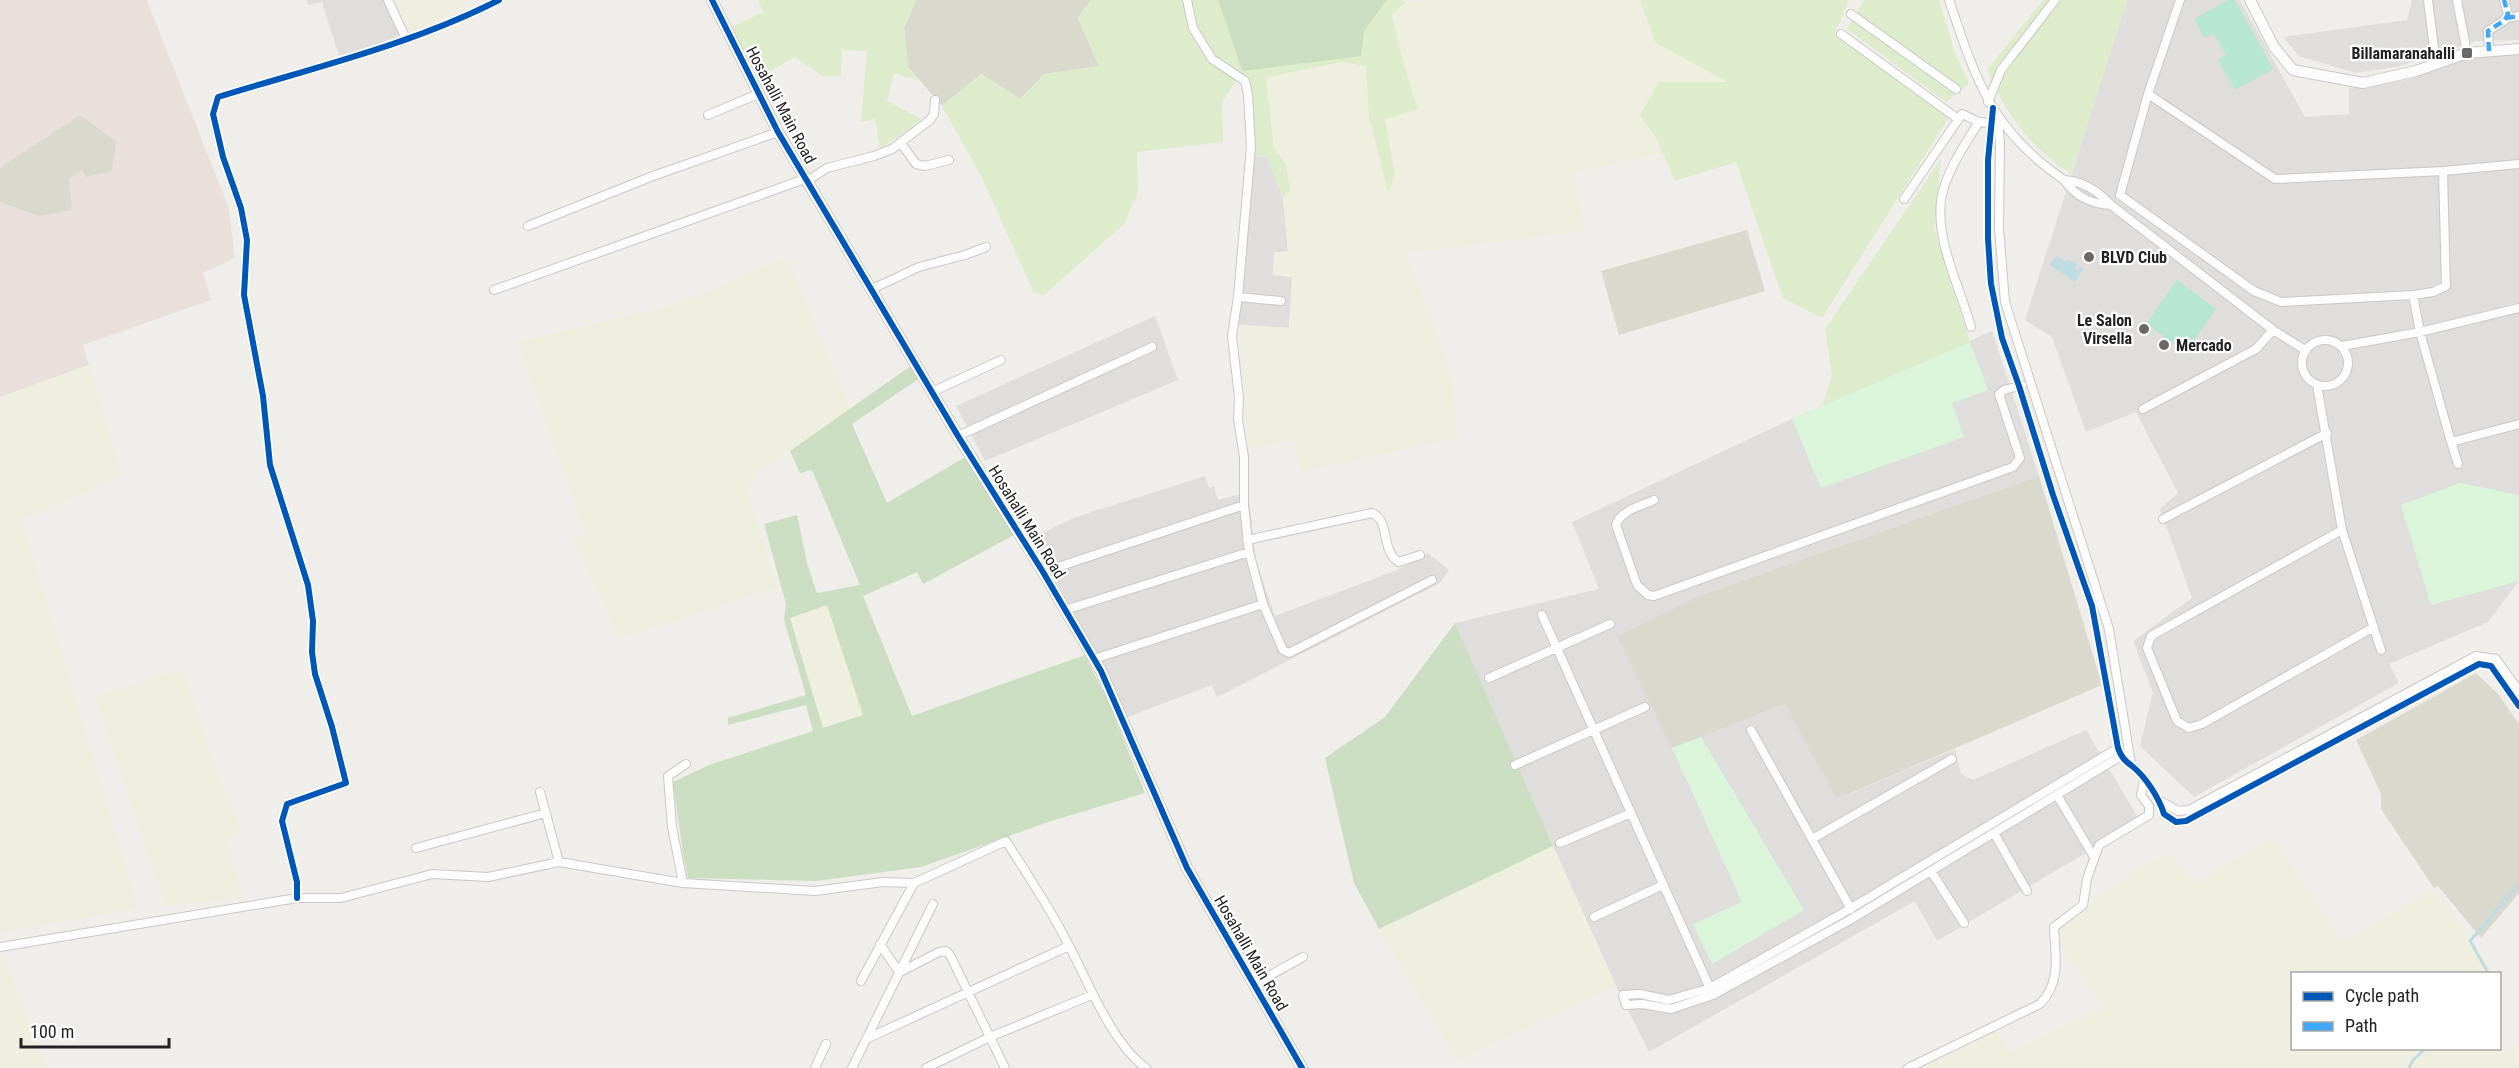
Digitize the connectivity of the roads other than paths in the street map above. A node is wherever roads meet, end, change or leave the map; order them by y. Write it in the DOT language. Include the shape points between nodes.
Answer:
graph roads {
  1 [pos="388,0"];
  2 [pos="499,0"];
  3 [pos="712,0"];
  4 [pos="1186,0"];
  5 [pos="1949,0"];
  6 [pos="2055,0"];
  7 [pos="2180,0"];
  8 [pos="2250,0"];
  9 [pos="2428,0"];
  10 [pos="2457,0"];
  11 [pos="2504,0"];
  12 [pos="1851,14"];
  13 [pos="2519,16"];
  14 [pos="2506,18"];
  15 [pos="1841,33"];
  16 [pos="406,39"];
  17 [pos="2519,49"];
  18 [pos="2489,51"];
  19 [pos="2467,53"];
  20 [pos="2436,64"];
  21 [pos="1956,89"];
  22 [pos="758,94"];
  23 [pos="2148,94"];
  24 [pos="935,100"];
  25 [pos="1993,108"];
  26 [pos="708,115"];
  27 [pos="1959,119"];
  28 [pos="1979,122"];
  29 [pos="1991,123"];
  30 [pos="778,132"];
  31 [pos="901,143"];
  32 [pos="949,160"];
  33 [pos="2519,164"];
  34 [pos="2443,171"];
  35 [pos="806,180"];
  36 [pos="1904,199"];
  37 [pos="528,226"];
  38 [pos="986,247"];
  39 [pos="872,289"];
  40 [pos="494,290"];
  41 [pos="2413,295"];
  42 [pos="1238,297"];
  43 [pos="1281,301"];
  44 [pos="2519,308"];
  45 [pos="1971,327"];
  46 [pos="2273,330"];
  47 [pos="2421,332"];
  48 [pos="2342,346"];
  49 [pos="1152,347"];
  50 [pos="2305,350"];
  51 [pos="1001,360"];
  52 [pos="2029,384"];
  53 [pos="2317,385"];
  54 [pos="2019,386"];
  55 [pos="932,392"];
  56 [pos="2143,409"];
  57 [pos="2519,424"];
  58 [pos="2327,433"];
  59 [pos="958,436"];
  60 [pos="2451,442"];
  61 [pos="2458,464"];
  62 [pos="1654,500"];
  63 [pos="1244,505"];
  64 [pos="2163,519"];
  65 [pos="2342,530"];
  66 [pos="1247,540"];
  67 [pos="1249,552"];
  68 [pos="1420,555"];
  69 [pos="1043,572"];
  70 [pos="1432,580"];
  71 [pos="1263,604"];
  72 [pos="1065,610"];
  73 [pos="1542,615"];
  74 [pos="1610,624"];
  75 [pos="2374,627"];
  76 [pos="1557,648"];
  77 [pos="2381,650"];
  78 [pos="1094,659"];
  79 [pos="1489,678"];
  80 [pos="2519,691"];
  81 [pos="2519,706"];
  82 [pos="1645,707"];
  83 [pos="1593,730"];
  84 [pos="1751,730"];
  85 [pos="2120,752"];
  86 [pos="1952,759"];
  87 [pos="686,764"];
  88 [pos="2131,764"];
  89 [pos="1515,765"];
  90 [pos="2144,780"];
  91 [pos="540,792"];
  92 [pos="2057,795"];
  93 [pos="2159,800"];
  94 [pos="546,813"];
  95 [pos="1631,813"];
  96 [pos="1994,833"];
  97 [pos="1812,839"];
  98 [pos="1560,843"];
  99 [pos="416,848"];
  100 [pos="2094,856"];
  101 [pos="559,862"];
  102 [pos="1931,871"];
  103 [pos="683,883"];
  104 [pos="914,883"];
  105 [pos="1664,885"];
  106 [pos="2027,891"];
  107 [pos="297,898"];
  108 [pos="933,904"];
  109 [pos="1851,909"];
  110 [pos="1594,916"];
  111 [pos="1964,922"];
  112 [pos="880,944"];
  113 [pos="1069,946"];
  114 [pos="0,947"];
  115 [pos="1303,957"];
  116 [pos="899,972"];
  117 [pos="861,981"];
  118 [pos="1254,984"];
  119 [pos="1711,991"];
  120 [pos="969,993"];
  121 [pos="1092,995"];
  122 [pos="990,1037"];
  123 [pos="866,1039"];
  124 [pos="826,1044"];
  125 [pos="815,1068"];
  126 [pos="852,1068"];
  127 [pos="926,1068"];
  128 [pos="1005,1068"];
  129 [pos="1146,1068"];
  130 [pos="1302,1068"];
  131 [pos="1908,1068"];
  1 -- 16 [label="street"];
  2 -- 16 [label="street"];
  3 -- 22 [label="street, Hosahalli Main Road"];
  4 -- 42 [label="street" via="1193,28 1212,59 1245,81 1248,95 1251,146"];
  5 -- 25 [label="street"];
  6 -- 25 [label="street" via="2001,70"];
  7 -- 23 [label="street"];
  8 -- 20 [label="street" via="2274,47 2294,70 2363,83"];
  9 -- 20 [label="street"];
  10 -- 19 [label="street"];
  11 -- 14 [label="street"];
  12 -- 21 [label="street"];
  13 -- 14 [label="street"];
  14 -- 18 [label="street" via="2488,32"];
  15 -- 27 [label="street"];
  16 -- 107 [label="street" via="218,97 213,114 247,240 244,295 263,396 270,465 308,585 314,621 315,674 346,783 287,804 282,821 297,882"];
  17 -- 18 [label="street"];
  18 -- 19 [label="street"];
  19 -- 20 [label="street"];
  22 -- 26 [label="street"];
  22 -- 30 [label="street, Hosahalli Main Road"];
  23 -- 34 [label="street" via="2275,179"];
  23 -- 41 [label="street" via="2120,195 2254,291 2281,302"];
  24 -- 31 [label="street" via="930,120"];
  25 -- 29 [label="street"];
  25 -- 46 [label="street" via="2022,147 2071,189 2094,204 2111,205"];
  25 -- 52 [label="street" via="2000,142 1999,229 2005,302"];
  27 -- 28 [label="street" via="1962,114"];
  27 -- 36 [label="street"];
  28 -- 29 [label="street"];
  28 -- 45 [label="street" via="1957,157 1941,199 1940,225"];
  29 -- 54 [label="street" via="1991,284 2002,338"];
  30 -- 35 [label="street, Hosahalli Main Road"];
  30 -- 37 [label="street"];
  31 -- 32 [label="street" via="916,164 925,166"];
  31 -- 35 [label="street" via="874,156 827,168"];
  33 -- 34 [label="street"];
  34 -- 41 [label="street" via="2445,286"];
  35 -- 39 [label="street, Hosahalli Main Road"];
  35 -- 40 [label="street"];
  38 -- 39 [label="street" via="919,267"];
  39 -- 55 [label="street, Hosahalli Main Road"];
  41 -- 47 [label="street"];
  42 -- 43 [label="street"];
  42 -- 63 [label="street" via="1232,336 1244,457"];
  44 -- 47 [label="street"];
  46 -- 50 [label="street"];
  46 -- 56 [label="street" via="2256,349"];
  47 -- 48 [label="street"];
  47 -- 60 [label="street"];
  48 -- 50 [label="street" via="2322,339"];
  48 -- 53 [label="street" via="2348,355 2345,376 2328,387"];
  49 -- 59 [label="street"];
  50 -- 53 [label="street" via="2301,360 2303,371"];
  51 -- 55 [label="street"];
  52 -- 54 [label="street"];
  52 -- 88 [label="street" via="2109,628"];
  53 -- 58 [label="street"];
  54 -- 62 [label="street" via="1999,394 2020,458 2013,467 1648,596 1637,585 1616,525 1623,514"];
  54 -- 85 [label="street" via="2092,606"];
  55 -- 59 [label="street, Hosahalli Main Road"];
  57 -- 60 [label="street"];
  58 -- 64 [label="street"];
  58 -- 65 [label="street"];
  59 -- 69 [label="street, Hosahalli Main Road"];
  60 -- 61 [label="street"];
  63 -- 66 [label="street"];
  63 -- 69 [label="street"];
  65 -- 75 [label="street"];
  65 -- 75 [label="street" via="2151,636 2147,648 2177,721 2189,728"];
  66 -- 67 [label="street"];
  66 -- 68 [label="street" via="1372,513 1380,520 1393,558 1399,562"];
  67 -- 71 [label="street"];
  67 -- 72 [label="street"];
  69 -- 72 [label="street, Hosahalli Main Road"];
  70 -- 71 [label="street" via="1289,653 1283,650"];
  71 -- 78 [label="street"];
  72 -- 78 [label="street, Hosahalli Main Road"];
  73 -- 76 [label="street"];
  74 -- 76 [label="street"];
  75 -- 77 [label="street"];
  76 -- 79 [label="street"];
  76 -- 83 [label="street"];
  78 -- 118 [label="street, Hosahalli Main Road" via="1187,868"];
  80 -- 93 [label="street" via="2496,659 2475,656 2189,810 2178,811"];
  81 -- 93 [label="street" via="2491,666 2479,664 2186,821 2176,822 2164,814"];
  82 -- 83 [label="street"];
  83 -- 89 [label="street"];
  83 -- 95 [label="street"];
  84 -- 97 [label="street"];
  85 -- 88 [label="street"];
  85 -- 92 [label="street"];
  85 -- 109 [label="street"];
  86 -- 97 [label="street"];
  87 -- 103 [label="street" via="668,776 672,827"];
  88 -- 90 [label="street"];
  90 -- 93 [label="street"];
  90 -- 100 [label="street" via="2141,795 2149,806 2149,815 2099,845"];
  91 -- 94 [label="street"];
  92 -- 96 [label="street"];
  92 -- 100 [label="street"];
  94 -- 99 [label="street"];
  94 -- 101 [label="street"];
  95 -- 98 [label="street"];
  95 -- 105 [label="street"];
  96 -- 102 [label="street"];
  96 -- 106 [label="street"];
  97 -- 109 [label="street"];
  100 -- 131 [label="street" via="2083,905 2054,927 2055,981 2051,993 2040,1004"];
  101 -- 103 [label="street"];
  101 -- 107 [label="street" via="488,877 432,874 341,898"];
  102 -- 111 [label="street"];
  102 -- 119 [label="street" via="1848,921"];
  103 -- 104 [label="street" via="815,891 883,882"];
  104 -- 112 [label="street"];
  104 -- 113 [label="street" via="1006,841"];
  105 -- 110 [label="street"];
  105 -- 119 [label="street"];
  107 -- 114 [label="street"];
  108 -- 116 [label="street"];
  109 -- 119 [label="street"];
  112 -- 116 [label="street"];
  112 -- 117 [label="street"];
  113 -- 120 [label="street"];
  113 -- 121 [label="street"];
  115 -- 118 [label="street"];
  116 -- 120 [label="street" via="946,951"];
  116 -- 123 [label="street"];
  118 -- 130 [label="street, Hosahalli Main Road"];
  119 -- 119 [label="street" via="1671,1009 1626,1005 1623,995 1640,993 1669,1000"];
  120 -- 122 [label="street"];
  120 -- 123 [label="street"];
  121 -- 122 [label="street"];
  121 -- 129 [label="street" via="1133,1059"];
  122 -- 127 [label="street"];
  122 -- 128 [label="street"];
  123 -- 126 [label="street"];
  124 -- 125 [label="street"];
}
